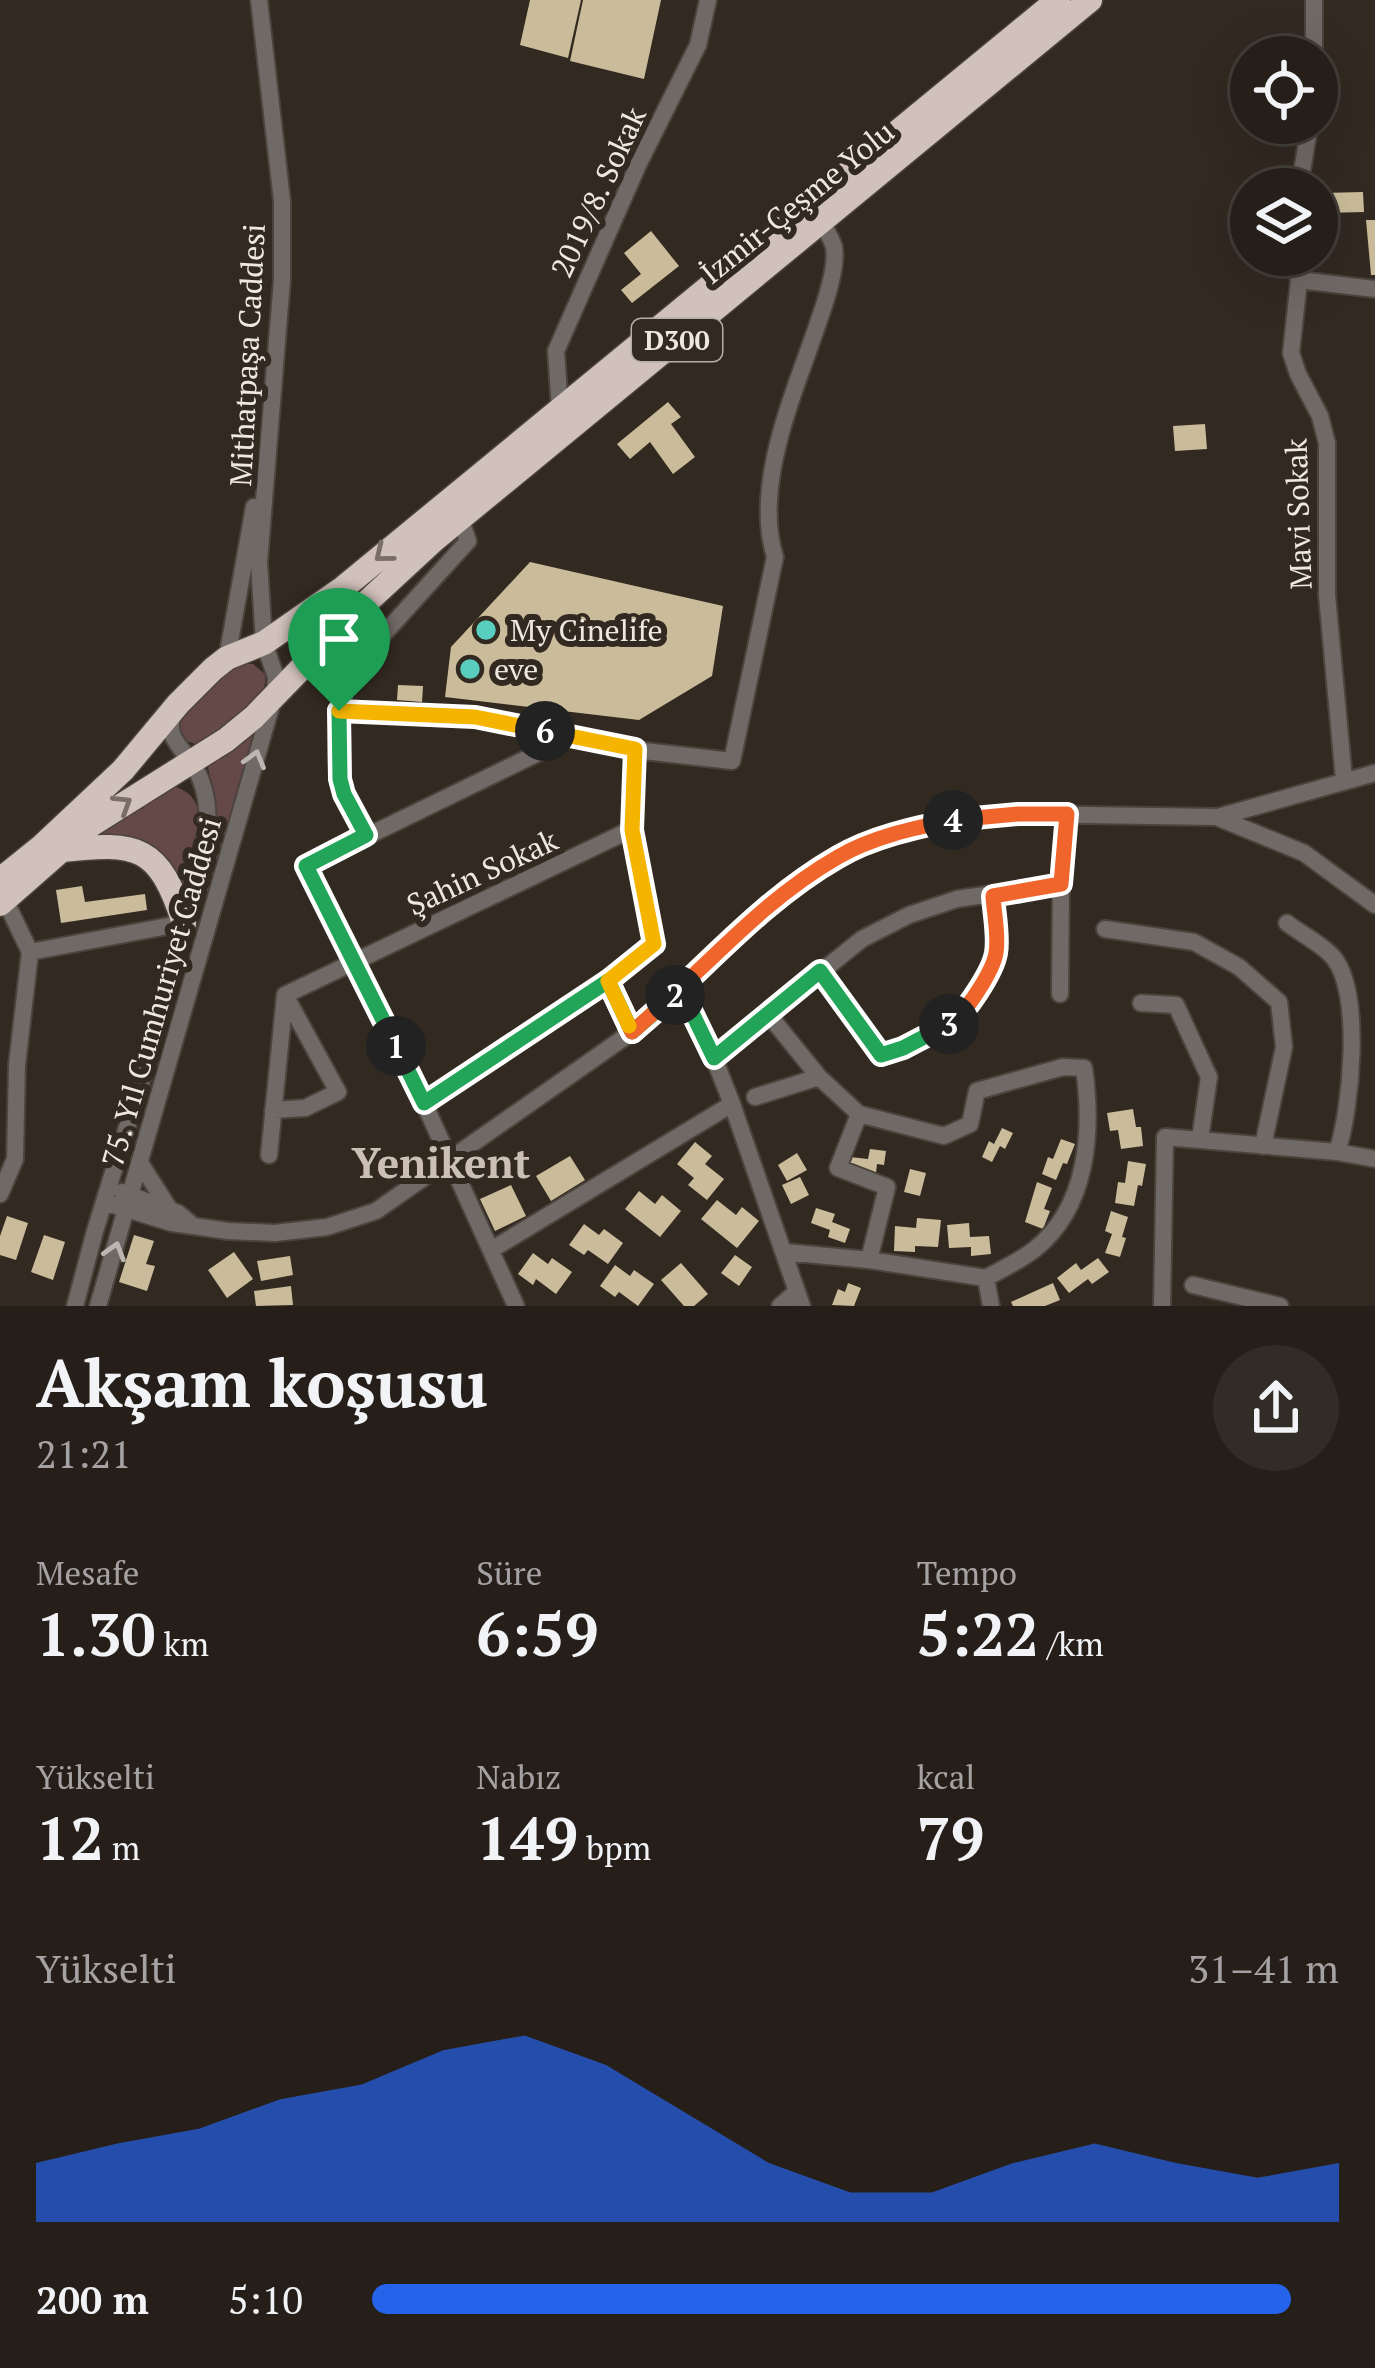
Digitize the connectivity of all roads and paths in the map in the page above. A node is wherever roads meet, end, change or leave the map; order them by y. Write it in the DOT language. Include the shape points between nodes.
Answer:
graph roads {
  1 [pos="259,0"];
  2 [pos="708,0"];
  3 [pos="1058,0"];
  4 [pos="1090,0"];
  5 [pos="1314,0"];
  6 [pos="1315,36"];
  7 [pos="821,221"];
  8 [pos="1298,276"];
  9 [pos="1299,280"];
  10 [pos="1375,289"];
  11 [pos="560,410"];
  12 [pos="266,442"];
  13 [pos="460,518"];
  14 [pos="262,609"];
  15 [pos="298,620"];
  16 [pos="264,643"];
  17 [pos="227,658"];
  18 [pos="275,693"];
  19 [pos="178,704"];
  20 [pos="339,711"];
  21 [pos="573,736"];
  22 [pos="635,749"];
  23 [pos="191,762"];
  24 [pos="1375,773"];
  25 [pos="1345,780"];
  26 [pos="1067,814"];
  27 [pos="1218,818"];
  28 [pos="632,830"];
  29 [pos="366,835"];
  30 [pos="62,850"];
  31 [pos="1061,884"];
  32 [pos="2,894"];
  33 [pos="993,896"];
  34 [pos="1375,905"];
  35 [pos="184,923"];
  36 [pos="1287,923"];
  37 [pos="1105,929"];
  38 [pos="30,952"];
  39 [pos="355,962"];
  40 [pos="820,971"];
  41 [pos="608,981"];
  42 [pos="681,990"];
  43 [pos="1060,994"];
  44 [pos="285,995"];
  45 [pos="1141,1003"];
  46 [pos="768,1013"];
  47 [pos="632,1032"];
  48 [pos="714,1058"];
  49 [pos="819,1077"];
  50 [pos="755,1097"];
  51 [pos="424,1103"];
  52 [pos="732,1104"];
  53 [pos="273,1110"];
  54 [pos="859,1114"];
  55 [pos="1200,1139"];
  56 [pos="1263,1146"];
  57 [pos="1336,1152"];
  58 [pos="269,1155"];
  59 [pos="1375,1159"];
  60 [pos="448,1160"];
  61 [pos="140,1162"];
  62 [pos="106,1194"];
  63 [pos="0,1195"];
  64 [pos="129,1202"];
  65 [pos="171,1210"];
  66 [pos="192,1224"];
  67 [pos="490,1250"];
  68 [pos="785,1252"];
  69 [pos="869,1260"];
  70 [pos="986,1278"];
  71 [pos="1193,1285"];
  72 [pos="798,1300"];
  73 [pos="75,1306"];
  74 [pos="98,1306"];
  75 [pos="516,1306"];
  76 [pos="780,1306"];
  77 [pos="991,1306"];
  78 [pos="1162,1306"];
  79 [pos="1280,1306"];
  1 -- 12 [label="street, Mithatpaşa Caddesi" via="282,201"];
  2 -- 11 [label="street, 2019/8. Sokak" via="698,45 556,351"];
  3 -- 11 [label="highway, İzmir-Çeşme Yolu / D300"];
  4 -- 7 [label="highway, İzmir-Çeşme Yolu / D300"];
  5 -- 6 [label="street"];
  7 -- 13 [label="highway, İzmir-Çeşme Yolu / D300"];
  7 -- 22 [label="street" via="834,248 828,295 774,458 768,535 775,557 732,761"];
  8 -- 9 [label="street, Mavi Sokak"];
  9 -- 10 [label="street"];
  9 -- 25 [label="street, Mavi Sokak" via="1291,346 1327,443 1327,595"];
  11 -- 15 [label="highway, İzmir-Çeşme Yolu / D300, one-way"];
  12 -- 14 [label="street, Mithatpaşa Caddesi"];
  12 -- 17 [label="street"];
  13 -- 18 [label="highway, İzmir-Çeşme Yolu / D300"];
  13 -- 20 [label="street" via="468,541 353,668"];
  14 -- 15 [label="street" via="277,620"];
  14 -- 16 [label="street, Mithatpaşa Caddesi"];
  15 -- 16 [label="highway, İzmir-Çeşme Yolu / D300"];
  16 -- 17 [label="highway, D300"];
  16 -- 18 [label="street, Mithatpaşa Caddesi"];
  17 -- 19 [label="highway, D300"];
  18 -- 23 [label="highway, D300"];
  61 -- 18 [label="street, 75. Yıl Cumhuriyet Caddesi, one-way"];
  19 -- 23 [label="street, 75. Yıl Cumhuriyet Caddesi" via="171,732"];
  19 -- 32 [label="highway, D300"];
  20 -- 21 [label="street" via="475,717"];
  20 -- 29 [label="street" via="340,779"];
  21 -- 22 [label="street"];
  21 -- 29 [label="street"];
  22 -- 28 [label="street"];
  30 -- 23 [label="highway, D300, one-way"];
  23 -- 35 [label="street, 75. Yıl Cumhuriyet Caddesi" via="209,809"];
  24 -- 25 [label="street"];
  25 -- 27 [label="street"];
  26 -- 27 [label="street"];
  26 -- 31 [label="street"];
  26 -- 42 [label="street" via="970,817 840,855 774,900"];
  27 -- 34 [label="street" via="1304,853"];
  28 -- 39 [label="street, Şahin Sokak"];
  28 -- 41 [label="street" via="654,944"];
  29 -- 39 [label="street" via="306,866"];
  30 -- 32 [label="highway, D300"];
  30 -- 35 [label="highway" via="118,846 145,853 174,892"];
  31 -- 33 [label="street"];
  31 -- 43 [label="street"];
  32 -- 38 [label="street"];
  33 -- 40 [label="street" via="910,915"];
  33 -- 40 [label="street" via="996,954 982,982 958,1019 903,1048 881,1055"];
  35 -- 38 [label="street"];
  35 -- 62 [label="street, 75. Yıl Cumhuriyet Caddesi"];
  36 -- 57 [label="street" via="1335,958 1348,993 1353,1038"];
  37 -- 56 [label="street" via="1194,942 1279,1002 1284,1047"];
  38 -- 63 [label="street" via="15,1159"];
  39 -- 44 [label="street, Şahin Sokak"];
  39 -- 51 [label="street"];
  40 -- 46 [label="street"];
  41 -- 47 [label="street"];
  41 -- 51 [label="street"];
  42 -- 47 [label="street"];
  42 -- 48 [label="street"];
  44 -- 53 [label="street"];
  44 -- 53 [label="street" via="338,1092 305,1108"];
  45 -- 55 [label="street" via="1176,1005 1209,1077"];
  46 -- 48 [label="street"];
  46 -- 49 [label="street"];
  47 -- 60 [label="street"];
  48 -- 52 [label="street"];
  49 -- 50 [label="street"];
  49 -- 54 [label="street"];
  51 -- 60 [label="street"];
  52 -- 67 [label="street"];
  52 -- 68 [label="street"];
  53 -- 58 [label="street"];
  54 -- 69 [label="street" via="838,1168 887,1187"];
  54 -- 70 [label="street" via="944,1136 970,1124 976,1091 1084,1069 1083,1174 1062,1220 1036,1249"];
  55 -- 56 [label="street"];
  55 -- 78 [label="street" via="1165,1136"];
  56 -- 57 [label="street"];
  57 -- 59 [label="street"];
  60 -- 66 [label="street" via="376,1211 327,1227 275,1233"];
  60 -- 67 [label="street"];
  61 -- 64 [label="street, 75. Yıl Cumhuriyet Caddesi"];
  61 -- 65 [label="street"];
  62 -- 64 [label="street"];
  62 -- 73 [label="street, 75. Yıl Cumhuriyet Caddesi"];
  64 -- 65 [label="street"];
  64 -- 66 [label="street"];
  74 -- 64 [label="street, 75. Yıl Cumhuriyet Caddesi, one-way"];
  65 -- 66 [label="street"];
  67 -- 75 [label="street"];
  68 -- 69 [label="street"];
  68 -- 72 [label="street"];
  69 -- 70 [label="street"];
  70 -- 77 [label="street"];
  71 -- 79 [label="street"];
  72 -- 76 [label="street"];
}
